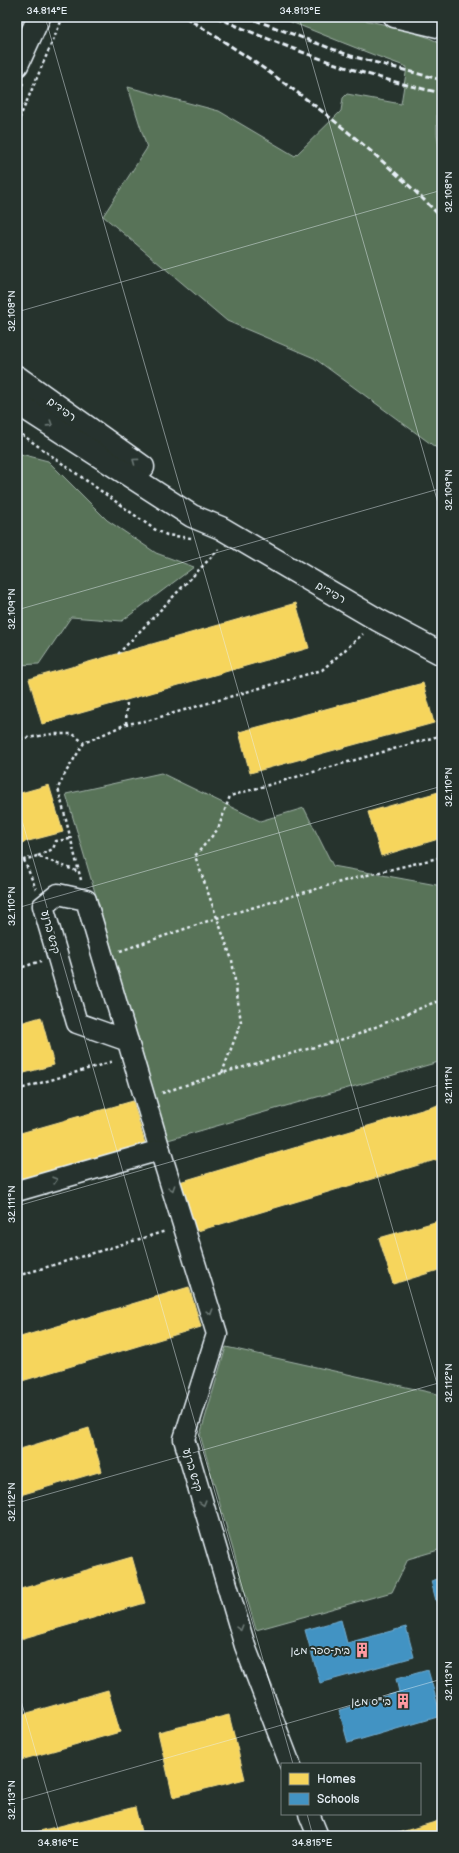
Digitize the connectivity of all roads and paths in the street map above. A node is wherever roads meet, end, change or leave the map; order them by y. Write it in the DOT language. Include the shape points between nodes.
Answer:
graph roads {
  1 [pos="39,17"];
  2 [pos="63,17"];
  3 [pos="394,17"];
  4 [pos="442,28"];
  5 [pos="17,65"];
  6 [pos="17,124"];
  7 [pos="17,377"];
  8 [pos="17,403"];
  9 [pos="226,531"];
  10 [pos="378,620"];
  11 [pos="118,654"];
  12 [pos="442,654"];
  13 [pos="127,700"];
  14 [pos="126,724"];
  15 [pos="442,735"];
  16 [pos="20,739"];
  17 [pos="84,743"];
  18 [pos="70,839"];
  19 [pos="37,856"];
  20 [pos="442,857"];
  21 [pos="24,860"];
  22 [pos="17,862"];
  23 [pos="79,872"];
  24 [pos="86,900"];
  25 [pos="43,906"];
  26 [pos="217,918"];
  27 [pos="58,956"];
  28 [pos="103,957"];
  29 [pos="17,968"];
  30 [pos="442,1003"];
  31 [pos="131,1049"];
  32 [pos="222,1073"];
  33 [pos="17,1090"];
  34 [pos="145,1099"];
  35 [pos="160,1150"];
  36 [pos="17,1191"];
  37 [pos="184,1225"];
  38 [pos="17,1276"];
  39 [pos="290,1763"];
  40 [pos="309,1815"];
  41 [pos="318,1836"];
  1 -- 5 [label="street"];
  2 -- 6 [label="path"];
  3 -- 4 [label="street"];
  9 -- 7 [label="street, רפידים, one-way" via="201,509"];
  8 -- 9 [label="street, רפידים, one-way" via="192,516"];
  9 -- 10 [label="street, רפידים"];
  9 -- 11 [label="path"];
  10 -- 12 [label="street, רפידים"];
  10 -- 14 [label="path" via="322,670 150,720"];
  13 -- 14 [label="path"];
  14 -- 17 [label="path"];
  15 -- 26 [label="path" via="230,796 218,828 195,856"];
  16 -- 17 [label="path" via="73,734"];
  17 -- 18 [label="path" via="58,788"];
  18 -- 19 [label="path" via="56,841 54,848"];
  18 -- 23 [label="path"];
  19 -- 21 [label="path"];
  19 -- 23 [label="path"];
  20 -- 26 [label="path" via="347,880"];
  21 -- 22 [label="path"];
  21 -- 25 [label="path"];
  23 -- 24 [label="path"];
  24 -- 25 [label="street, קדש ברנע" via="58,894"];
  24 -- 28 [label="street, קדש ברנע"];
  25 -- 27 [label="street, קדש ברנע"];
  26 -- 28 [label="path"];
  26 -- 32 [label="path" via="232,960 242,1022"];
  27 -- 29 [label="path"];
  27 -- 31 [label="street, קדש ברנע" via="77,1023"];
  28 -- 31 [label="street, קדש ברנע"];
  30 -- 32 [label="path" via="435,1002 354,1036"];
  31 -- 33 [label="path"];
  31 -- 34 [label="street, קדש ברנע"];
  32 -- 34 [label="path"];
  34 -- 35 [label="street, קדש ברנע"];
  36 -- 35 [label="street, one-way"];
  35 -- 37 [label="street, קדש ברנע, one-way"];
  37 -- 38 [label="path"];
  37 -- 39 [label="street, קדש ברנע, one-way" via="217,1334 184,1439 245,1646"];
  40 -- 41 [label="street"];
}
